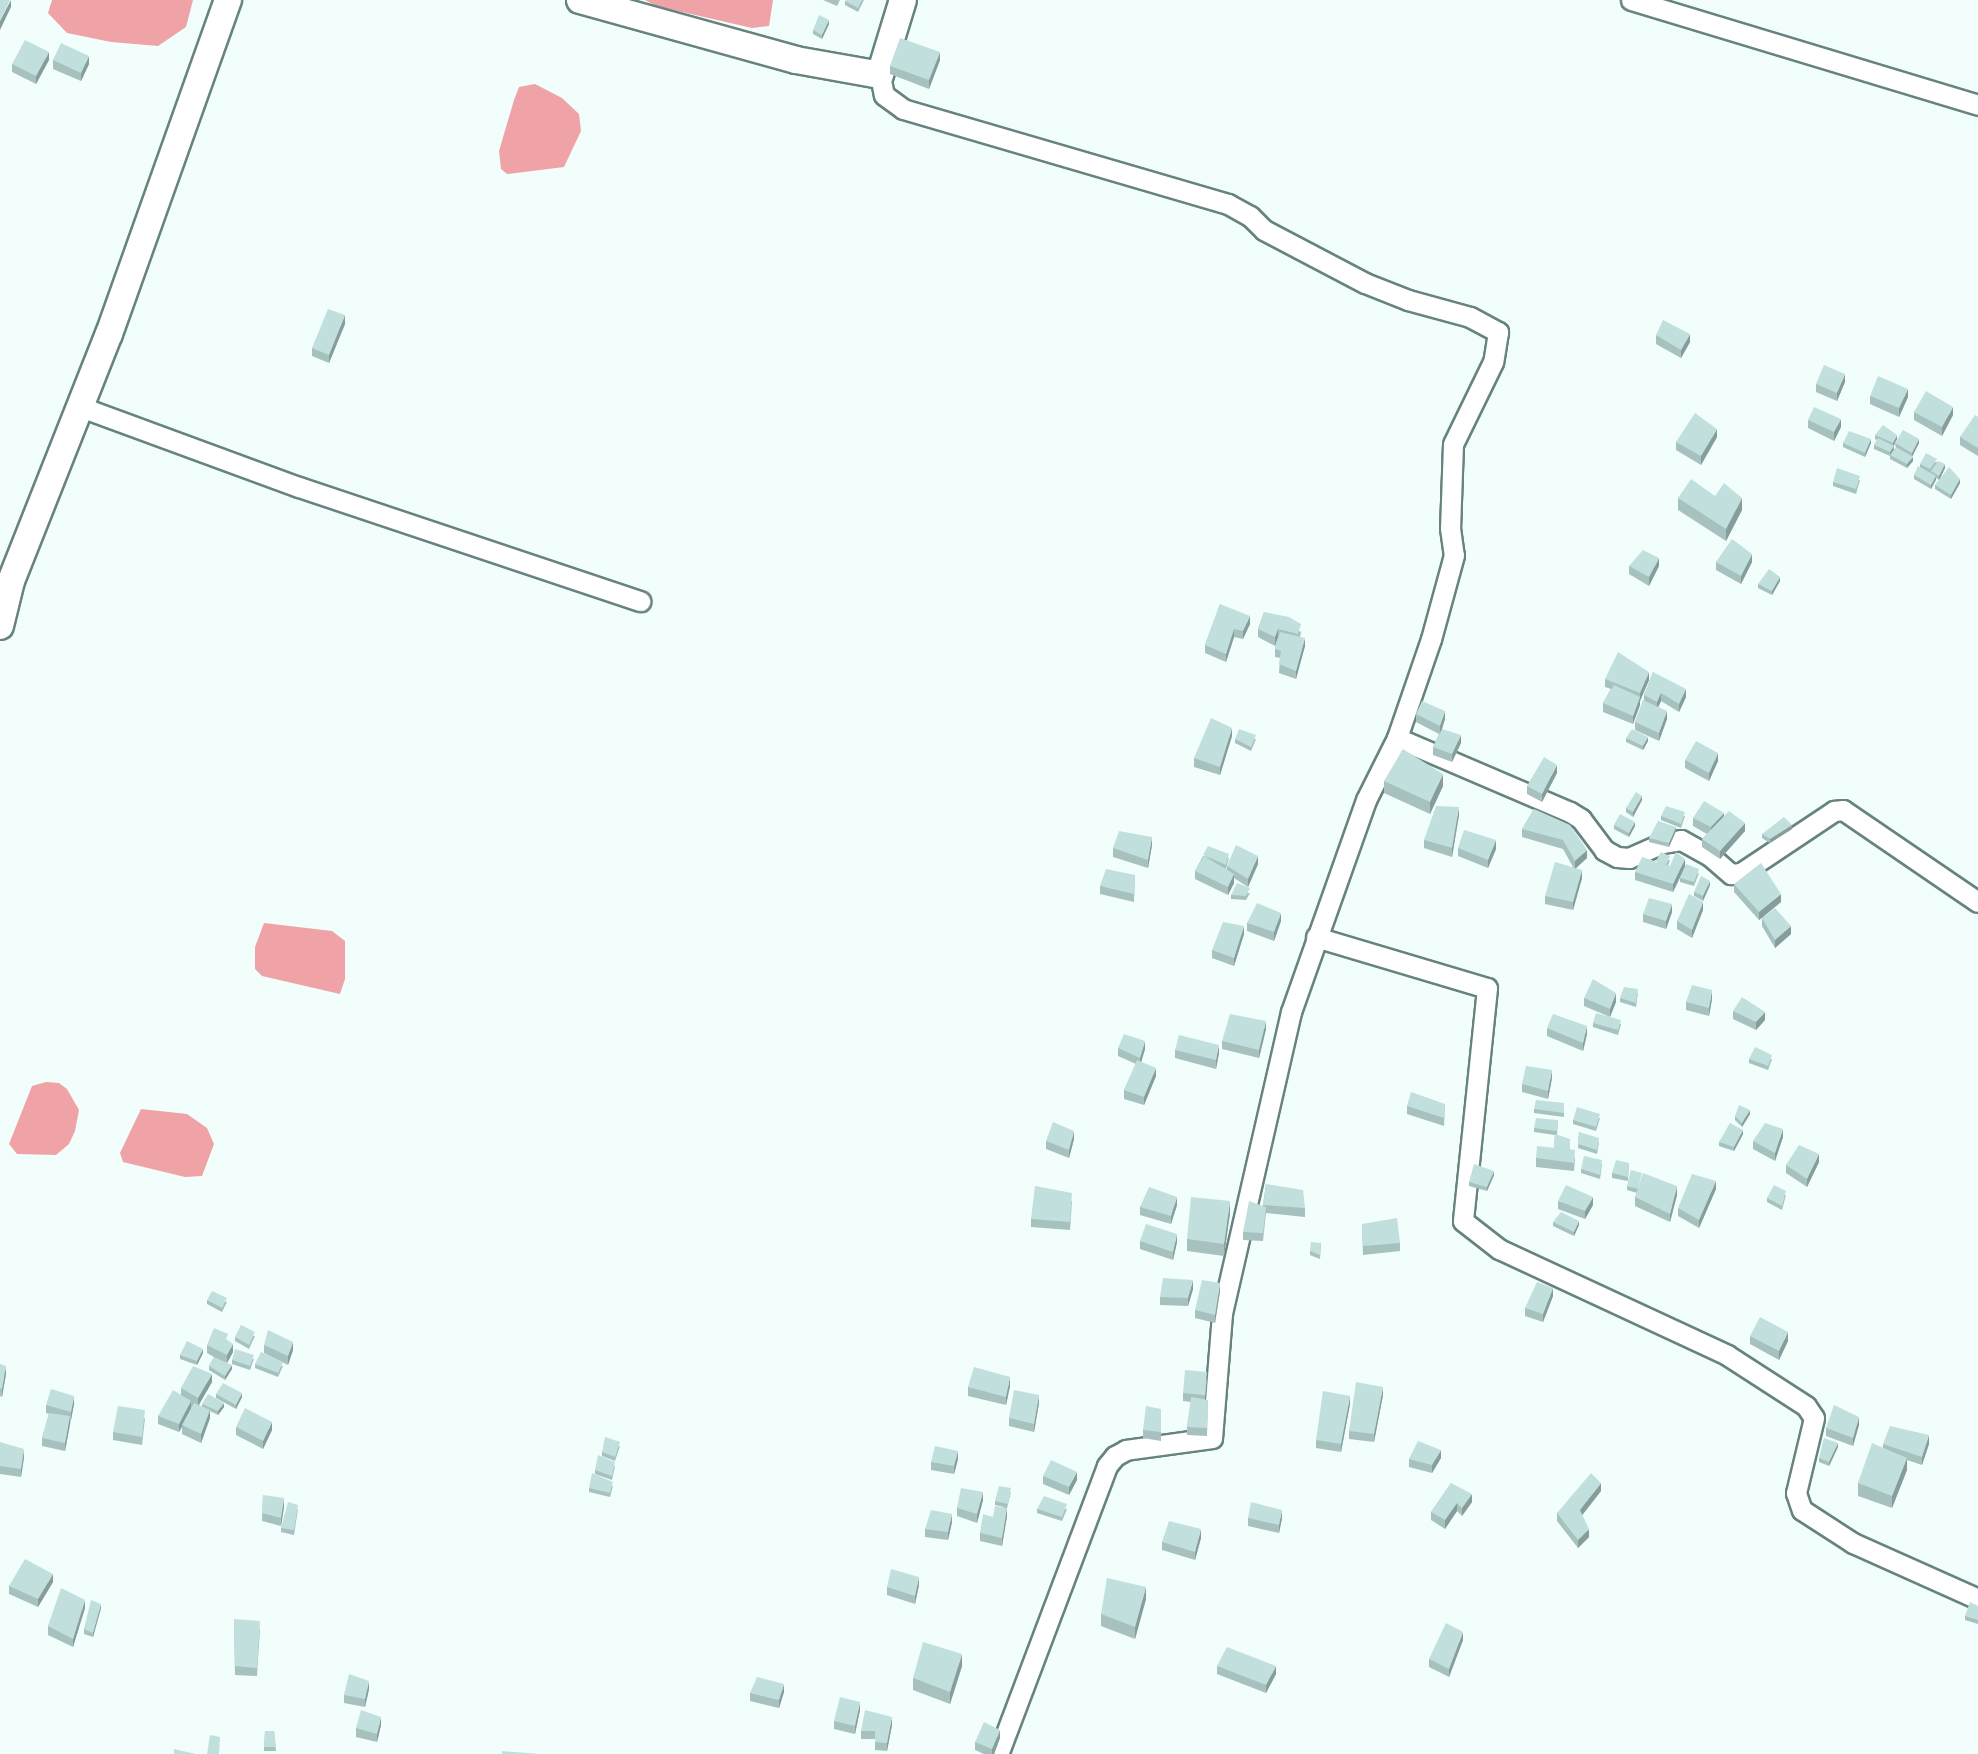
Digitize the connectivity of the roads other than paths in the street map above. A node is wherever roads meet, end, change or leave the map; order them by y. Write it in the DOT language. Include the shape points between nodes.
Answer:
graph roads {
  1 [pos="228,0"];
  2 [pos="580,0"];
  3 [pos="903,0"];
  4 [pos="1632,0"];
  5 [pos="880,75"];
  6 [pos="1978,106"];
  7 [pos="80,407"];
  8 [pos="6,580"];
  9 [pos="640,601"];
  10 [pos="0,626"];
  11 [pos="1397,738"];
  12 [pos="1978,902"];
  13 [pos="1316,937"];
  14 [pos="1978,1599"];
  15 [pos="998,1754"];
  1 -- 7 [label="main road" via="172,165"];
  2 -- 5 [label="main road" via="796,60"];
  3 -- 5 [label="main road"];
  4 -- 6 [label="street"];
  5 -- 11 [label="street" via="884,95 903,108 1228,204 1264,230 1365,283 1470,317 1497,332 1493,362 1454,444 1450,517 1454,555"];
  7 -- 8 [label="main road"];
  7 -- 9 [label="street" via="299,487"];
  8 -- 10 [label="main road"];
  11 -- 12 [label="street" via="1570,812 1581,819 1604,850 1617,857 1629,858 1681,840 1731,874 1741,873 1834,811 1843,810"];
  11 -- 13 [label="street" via="1366,800"];
  13 -- 14 [label="street" via="1487,989 1463,1221 1499,1249 1727,1354 1806,1406 1814,1418 1796,1493 1802,1510 1853,1543"];
  13 -- 15 [label="street" via="1291,1012 1222,1314 1212,1438 1126,1450 1107,1466"];
}
